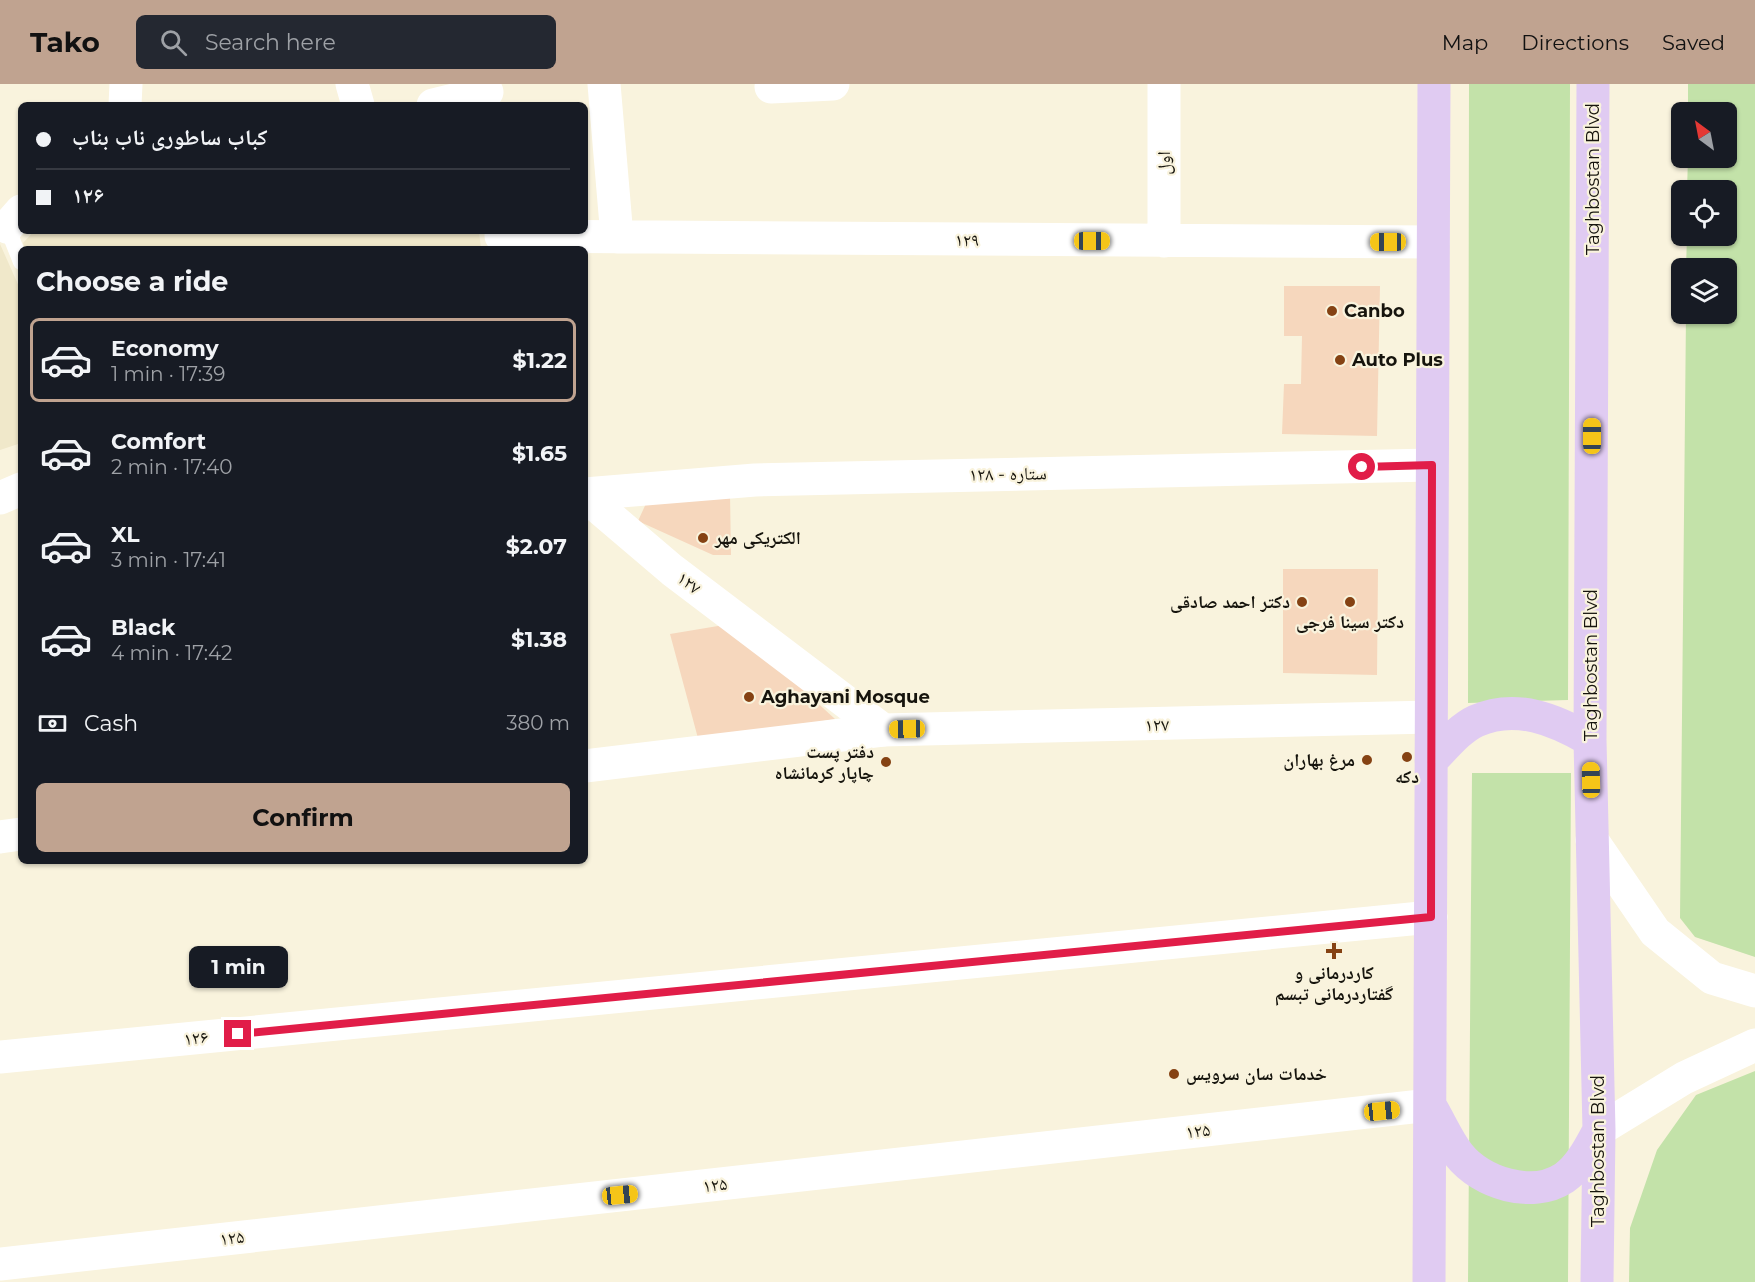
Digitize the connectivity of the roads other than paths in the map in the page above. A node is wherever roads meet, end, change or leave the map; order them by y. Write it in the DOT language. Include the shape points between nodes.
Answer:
graph roads {
  1 [pos="126,84"];
  2 [pos="352,84"];
  3 [pos="604,84"];
  4 [pos="833,84"];
  5 [pos="1164,84"];
  6 [pos="1434,84"];
  7 [pos="1593,84"];
  8 [pos="771,87"];
  9 [pos="488,94"];
  10 [pos="125,102"];
  11 [pos="357,102"];
  12 [pos="448,102"];
  13 [pos="14,219"];
  14 [pos="617,237"];
  15 [pos="501,239"];
  16 [pos="1164,241"];
  17 [pos="1433,242"];
  18 [pos="18,246"];
  19 [pos="1432,465"];
  20 [pos="18,490"];
  21 [pos="588,495"];
  22 [pos="0,498"];
  23 [pos="588,498"];
  24 [pos="1431,717"];
  25 [pos="883,730"];
  26 [pos="1590,740"];
  27 [pos="1431,761"];
  28 [pos="588,766"];
  29 [pos="18,834"];
  30 [pos="0,837"];
  31 [pos="1592,840"];
  32 [pos="1431,917"];
  33 [pos="1755,991"];
  34 [pos="1755,1045"];
  35 [pos="0,1057"];
  36 [pos="1430,1105"];
  37 [pos="1599,1130"];
  38 [pos="0,1264"];
  39 [pos="1429,1282"];
  40 [pos="1597,1282"];
  1 -- 10 [label="street"];
  2 -- 11 [label="street"];
  3 -- 14 [label="street"];
  4 -- 8 [label="street"];
  5 -- 16 [label="street, اول"];
  6 -- 17 [label="main road"];
  7 -- 26 [label="main road, Taghbostan Blvd"];
  9 -- 12 [label="street"];
  13 -- 18 [label="lane"];
  14 -- 15 [label="street, ۱۲۹"];
  14 -- 16 [label="street, ۱۲۹"];
  16 -- 17 [label="street, ۱۲۹"];
  17 -- 19 [label="main road"];
  19 -- 21 [label="street, ۱۲۸ - ستاره" via="756,480"];
  19 -- 24 [label="main road"];
  20 -- 22 [label="street"];
  23 -- 25 [label="street, ۱۲۷" via="672,570"];
  24 -- 25 [label="street, ۱۲۷"];
  24 -- 27 [label="main road"];
  25 -- 28 [label="street, ۱۲۷"];
  26 -- 27 [label="main road" via="1538,715 1505,714 1476,721"];
  26 -- 31 [label="main road, Taghbostan Blvd"];
  27 -- 32 [label="main road"];
  29 -- 30 [label="street"];
  31 -- 33 [label="street" via="1655,932 1712,978"];
  31 -- 37 [label="main road, Taghbostan Blvd"];
  32 -- 35 [label="street, ۱۲۶"];
  32 -- 36 [label="main road"];
  34 -- 37 [label="street" via="1684,1078"];
  36 -- 37 [label="main road" via="1459,1156 1480,1174 1516,1188 1539,1187 1563,1178 1583,1158"];
  36 -- 38 [label="street, ۱۲۵"];
  36 -- 39 [label="main road"];
  37 -- 40 [label="main road, Taghbostan Blvd"];
}
